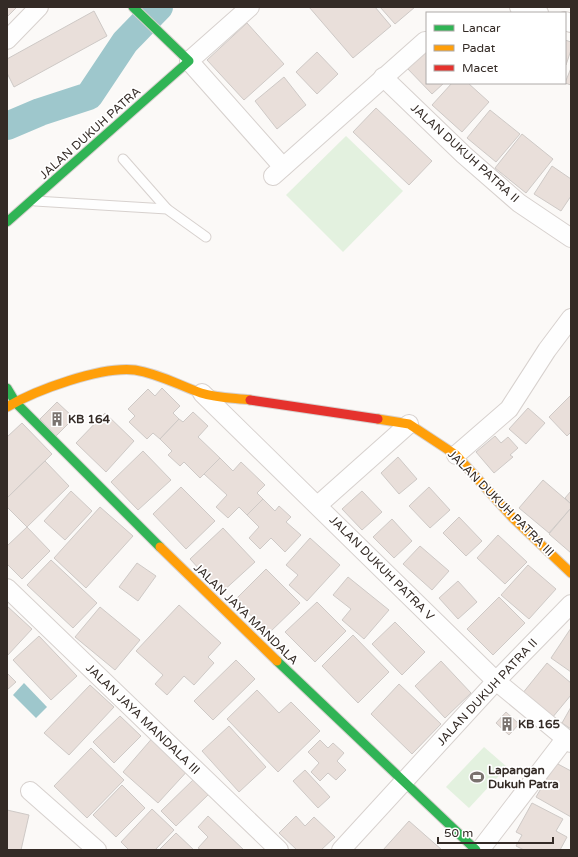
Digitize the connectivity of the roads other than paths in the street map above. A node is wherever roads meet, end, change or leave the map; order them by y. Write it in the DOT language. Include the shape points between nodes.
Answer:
graph roads {
  1 [pos="39,7"];
  2 [pos="133,7"];
  3 [pos="250,7"];
  4 [pos="519,7"];
  5 [pos="536,12"];
  6 [pos="7,40"];
  7 [pos="425,41"];
  8 [pos="189,61"];
  9 [pos="383,77"];
  10 [pos="123,159"];
  11 [pos="32,201"];
  12 [pos="167,209"];
  13 [pos="7,222"];
  14 [pos="206,237"];
  15 [pos="571,238"];
  16 [pos="571,318"];
  17 [pos="7,388"];
  18 [pos="202,393"];
  19 [pos="16,403"];
  20 [pos="7,408"];
  21 [pos="409,424"];
  22 [pos="456,455"];
  23 [pos="318,504"];
  24 [pos="571,573"];
  25 [pos="7,588"];
  26 [pos="571,604"];
  27 [pos="496,681"];
  28 [pos="568,741"];
  29 [pos="404,781"];
  30 [pos="30,791"];
  31 [pos="97,850"];
  32 [pos="279,850"];
  33 [pos="341,850"];
  34 [pos="476,850"];
  35 [pos="480,850"];
  1 -- 6 [label="street"];
  2 -- 8 [label="street"];
  3 -- 8 [label="street"];
  4 -- 5 [label="street"];
  7 -- 9 [label="street"];
  8 -- 9 [label="street" via="278,171"];
  8 -- 11 [label="street, JALAN DUKUH PATRA"];
  9 -- 15 [label="street, JALAN DUKUH PATRA II" via="464,155 519,203"];
  10 -- 12 [label="lane"];
  11 -- 12 [label="lane"];
  11 -- 13 [label="street, JALAN DUKUH PATRA"];
  12 -- 14 [label="lane"];
  16 -- 22 [label="street" via="509,409"];
  17 -- 19 [label="street, JALAN JAYA MANDALA"];
  18 -- 19 [label="street" via="163,376 134,370 112,370 26,396"];
  18 -- 21 [label="street"];
  18 -- 23 [label="street, JALAN DUKUH PATRA V"];
  19 -- 20 [label="street"];
  19 -- 29 [label="street, JALAN JAYA MANDALA" via="186,574"];
  21 -- 22 [label="street, JALAN DUKUH PATRA III"];
  21 -- 23 [label="street"];
  22 -- 24 [label="street, JALAN DUKUH PATRA III" via="513,518"];
  23 -- 27 [label="street, JALAN DUKUH PATRA V"];
  25 -- 32 [label="street, JALAN JAYA MANDALA III"];
  26 -- 27 [label="street, JALAN DUKUH PATRA II"];
  27 -- 28 [label="street, JALAN DUKUH PATRA V"];
  27 -- 29 [label="street, JALAN DUKUH PATRA II"];
  28 -- 35 [label="street, JALAN DUKUH PATRA V"];
  29 -- 33 [label="street, JALAN DUKUH PATRA II"];
  29 -- 34 [label="street, JALAN JAYA MANDALA"];
  30 -- 31 [label="street"];
}
